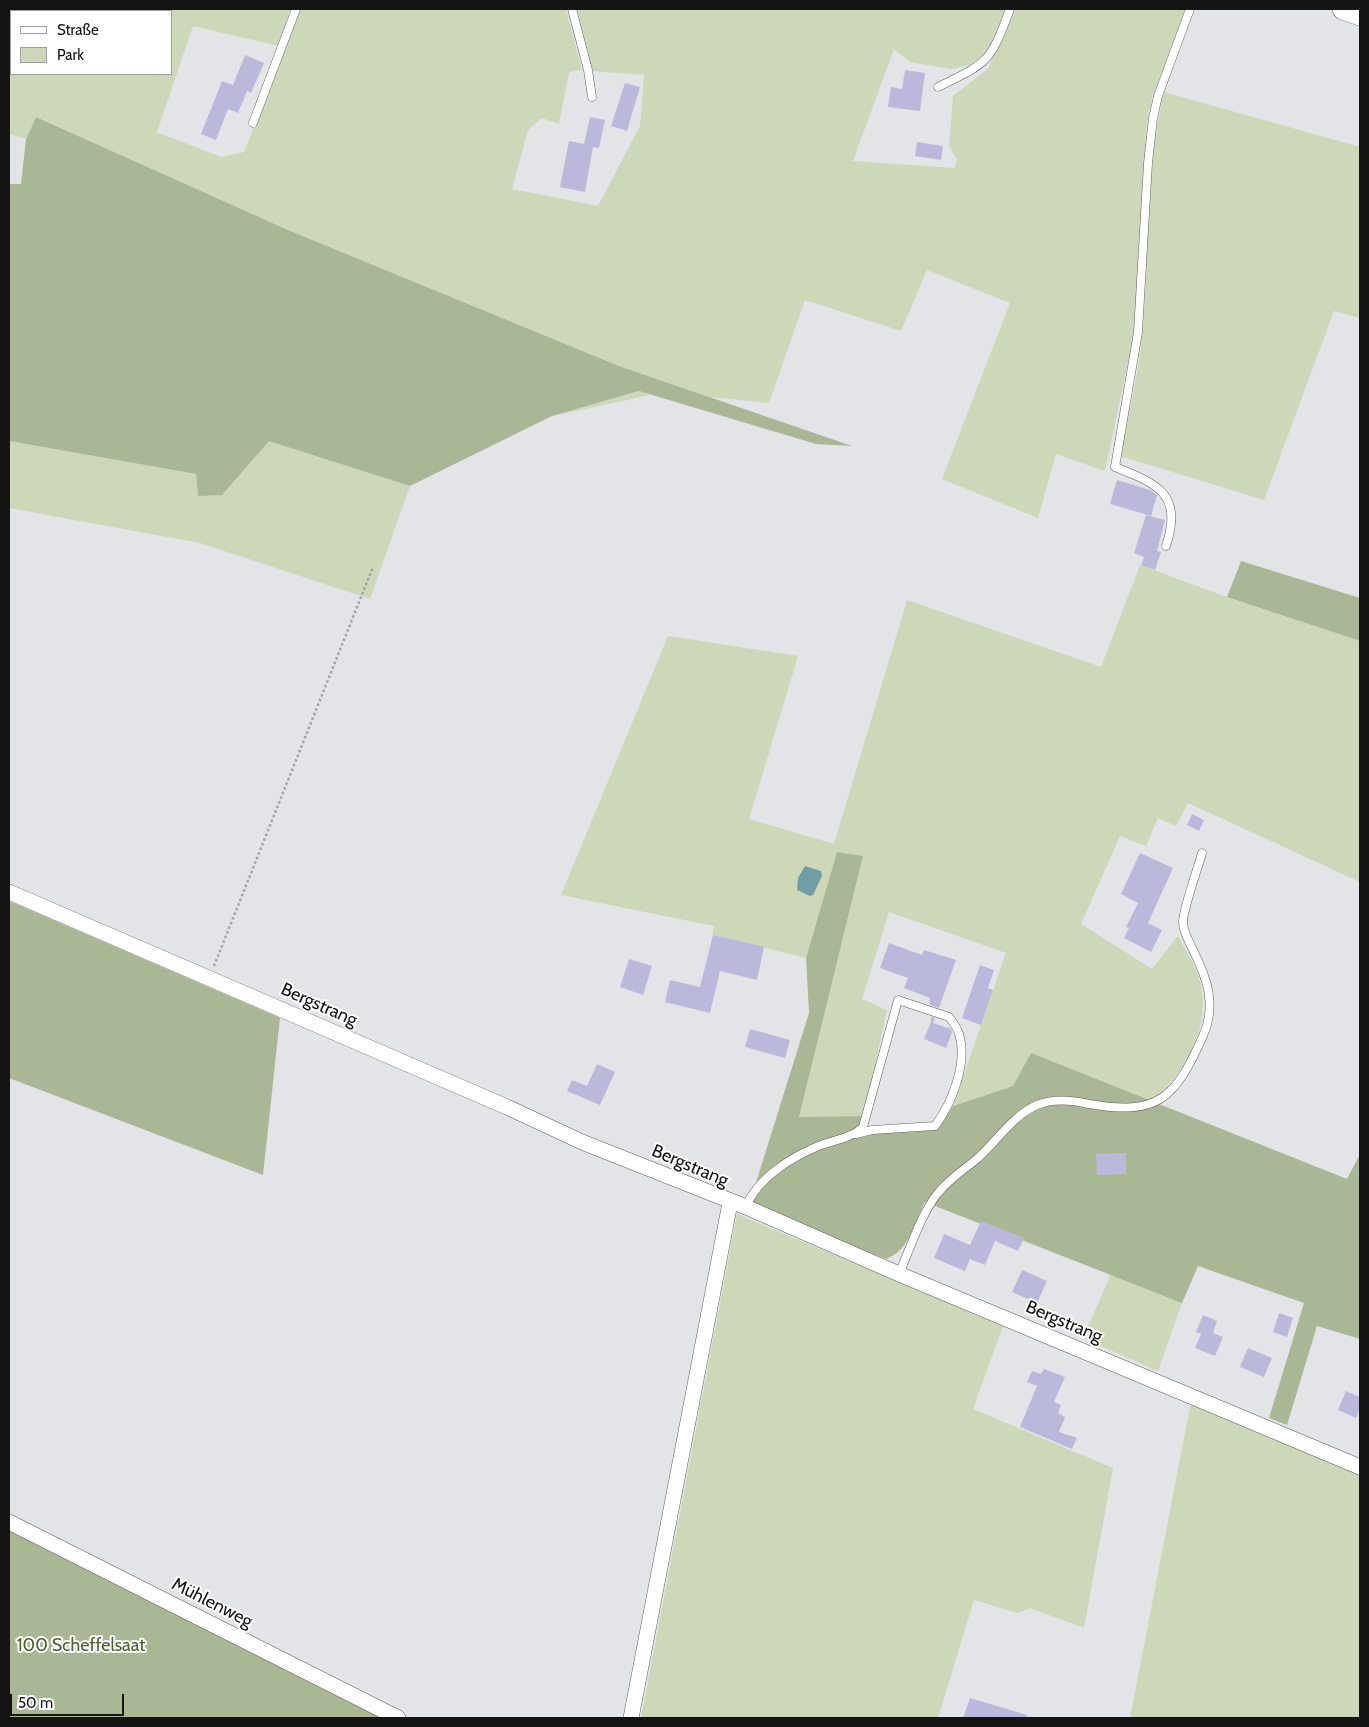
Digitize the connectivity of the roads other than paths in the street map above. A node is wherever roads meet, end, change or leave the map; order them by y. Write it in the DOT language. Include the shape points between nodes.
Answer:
graph roads {
  1 [pos="296,9"];
  2 [pos="572,9"];
  3 [pos="1010,9"];
  4 [pos="1190,9"];
  5 [pos="1343,9"];
  6 [pos="1360,15"];
  7 [pos="938,87"];
  8 [pos="592,97"];
  9 [pos="253,123"];
  10 [pos="1166,546"];
  11 [pos="1202,853"];
  12 [pos="9,892"];
  13 [pos="856,1134"];
  14 [pos="730,1203"];
  15 [pos="746,1207"];
  16 [pos="899,1274"];
  17 [pos="1360,1467"];
  18 [pos="9,1522"];
  19 [pos="398,1718"];
  20 [pos="631,1718"];
  1 -- 9 [label="lane"];
  2 -- 8 [label="lane"];
  3 -- 7 [label="lane" via="985,62"];
  4 -- 10 [label="lane" via="1153,118 1138,332 1115,467 1146,479 1168,500 1172,527"];
  5 -- 6 [label="main road"];
  11 -- 16 [label="lane" via="1183,920 1184,933 1210,994 1210,1013 1204,1035 1174,1087 1160,1101 1148,1106 1131,1108 1057,1100 1036,1106 1009,1125 979,1157 937,1193"];
  12 -- 14 [label="street, Bergstrang" via="507,1106 582,1142"];
  13 -- 13 [label="lane" via="863,1127 868,1113 898,1000 950,1017 959,1034 961,1054 949,1102 935,1126"];
  13 -- 15 [label="lane" via="812,1148 788,1162 762,1182"];
  14 -- 15 [label="street, Bergstrang"];
  14 -- 20 [label="street"];
  15 -- 16 [label="street, Bergstrang"];
  16 -- 17 [label="street, Bergstrang"];
  18 -- 19 [label="street, Mühlenweg"];
}
